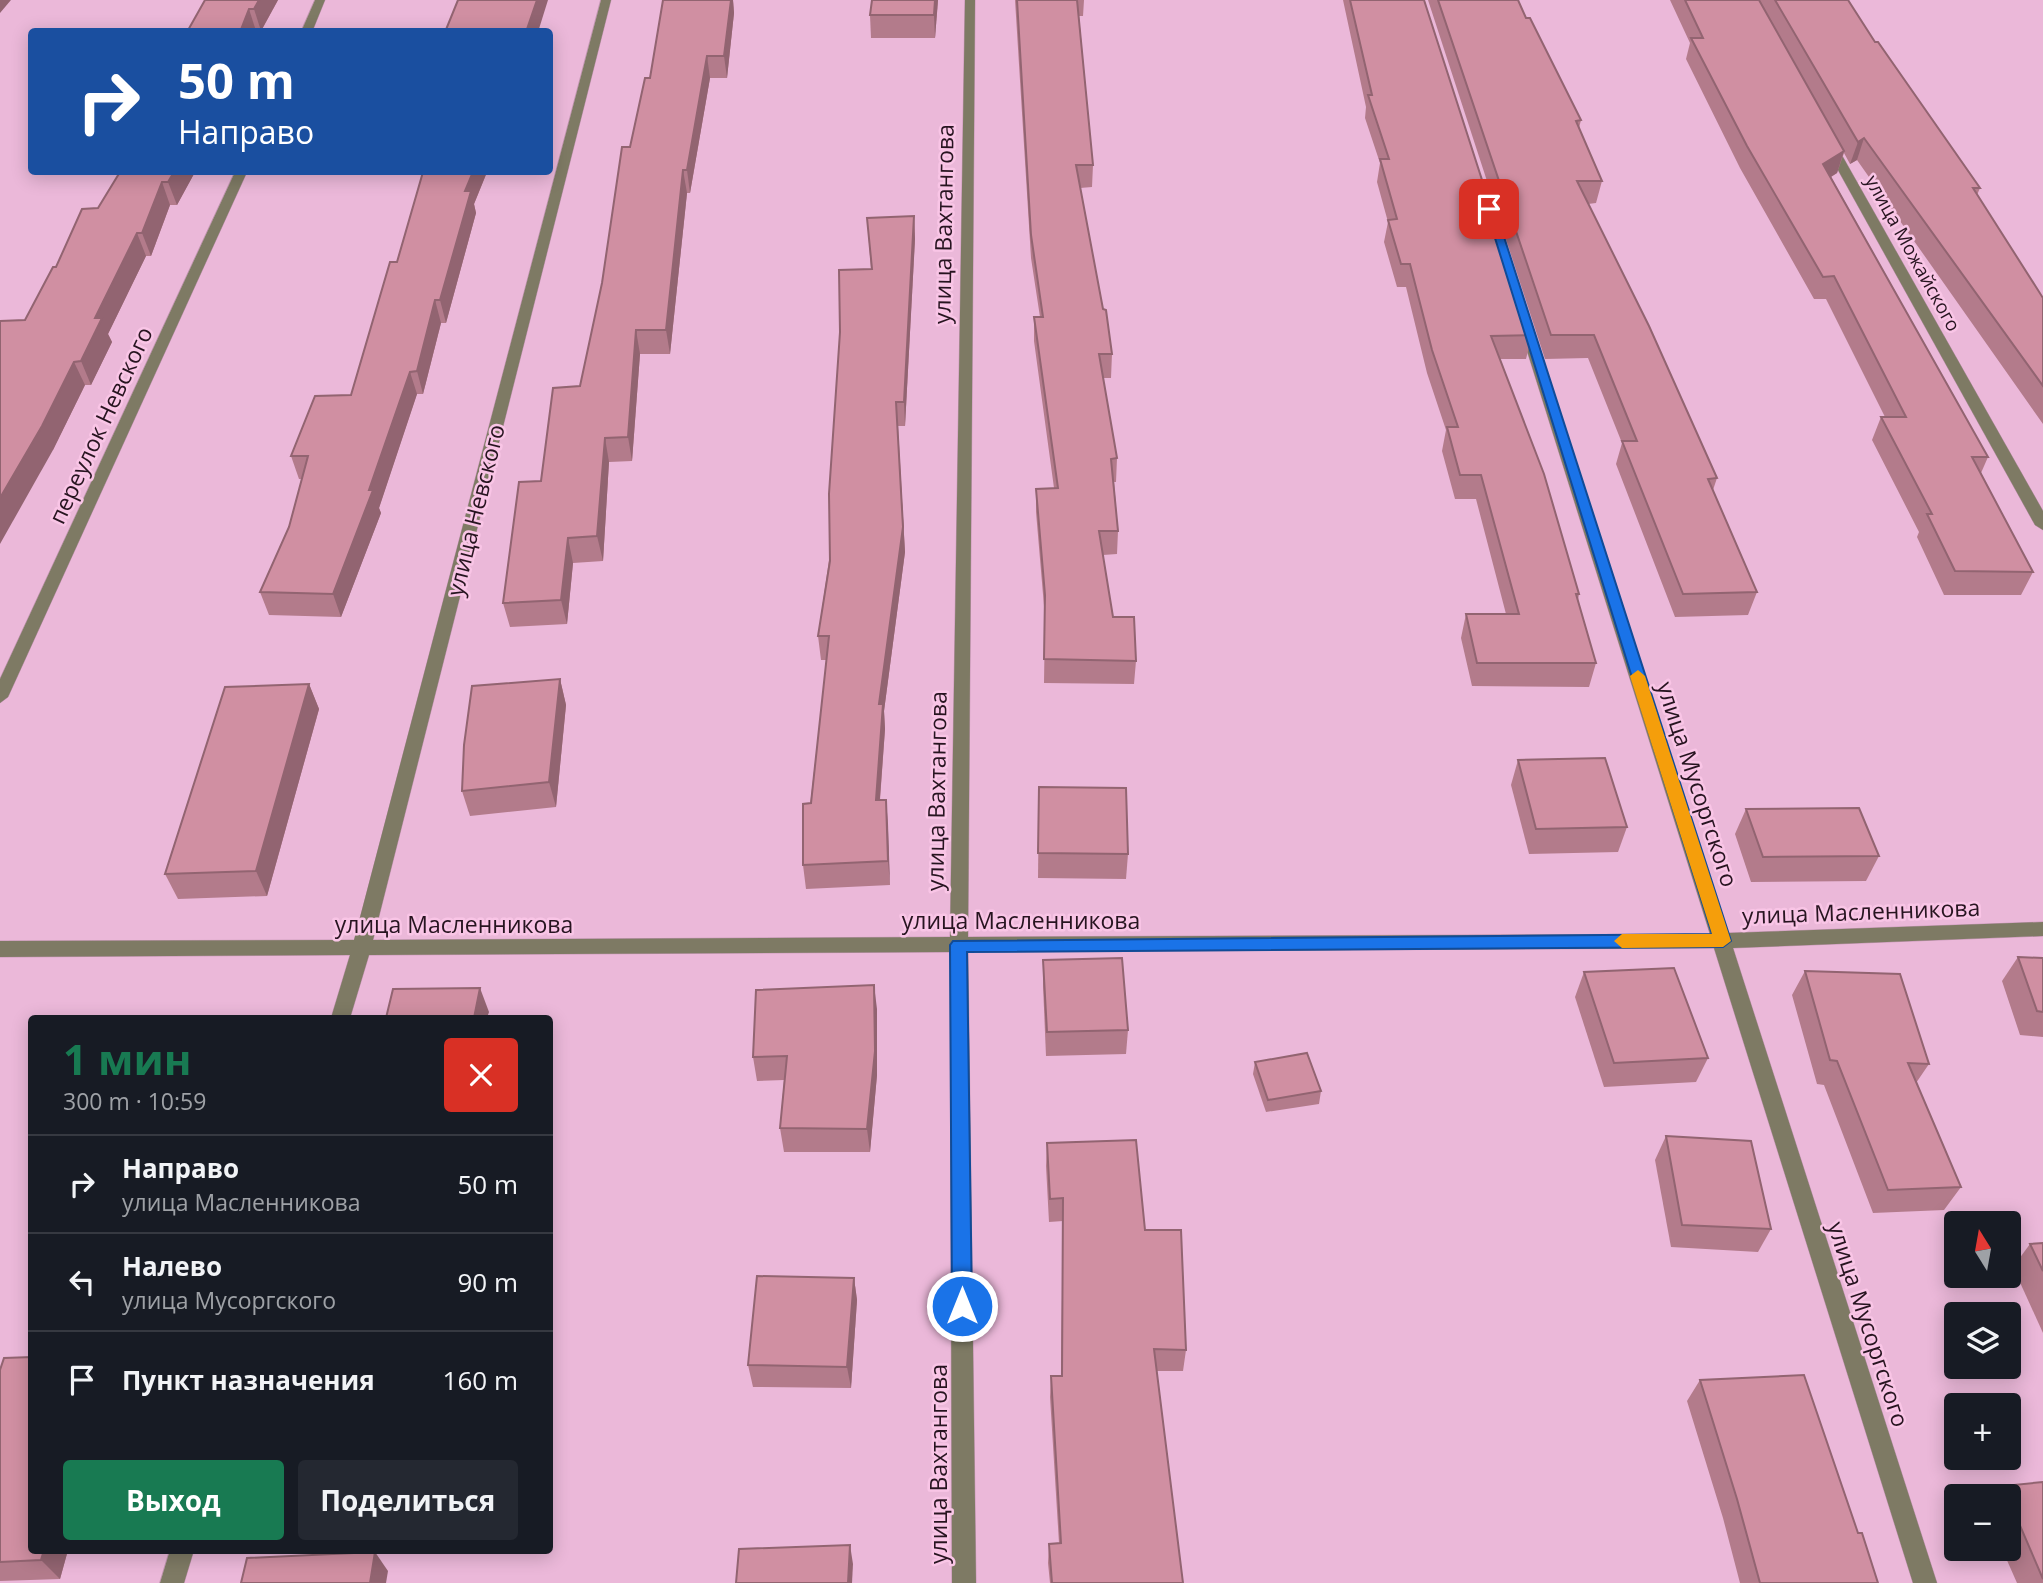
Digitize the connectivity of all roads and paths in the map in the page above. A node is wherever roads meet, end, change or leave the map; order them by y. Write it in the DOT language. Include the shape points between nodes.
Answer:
graph roads {
  1 [pos="320,0"];
  2 [pos="606,0"];
  3 [pos="970,0"];
  4 [pos="308,28"];
  5 [pos="1824,134"];
  6 [pos="240,175"];
  7 [pos="1519,305"];
  8 [pos="2043,525"];
  9 [pos="0,697"];
  10 [pos="2043,929"];
  11 [pos="1723,941"];
  12 [pos="959,945"];
  13 [pos="0,949"];
  14 [pos="361,949"];
  15 [pos="342,1015"];
  16 [pos="181,1554"];
  17 [pos="172,1583"];
  18 [pos="964,1583"];
  19 [pos="1925,1583"];
  1 -- 4 [label="street"];
  2 -- 14 [label="street, улица Невского"];
  3 -- 12 [label="street, улица Вахтангова"];
  5 -- 8 [label="street, улица Можайского"];
  6 -- 9 [label="street, переулок Невского"];
  7 -- 11 [label="street, улица Мусоргского"];
  10 -- 11 [label="street, улица Масленникова"];
  11 -- 12 [label="street, улица Масленникова"];
  11 -- 19 [label="street, улица Мусоргского"];
  12 -- 14 [label="street, улица Масленникова"];
  12 -- 18 [label="street, улица Вахтангова"];
  13 -- 14 [label="street, улица Масленникова"];
  14 -- 15 [label="street, улица Невского"];
  16 -- 17 [label="street"];
}
